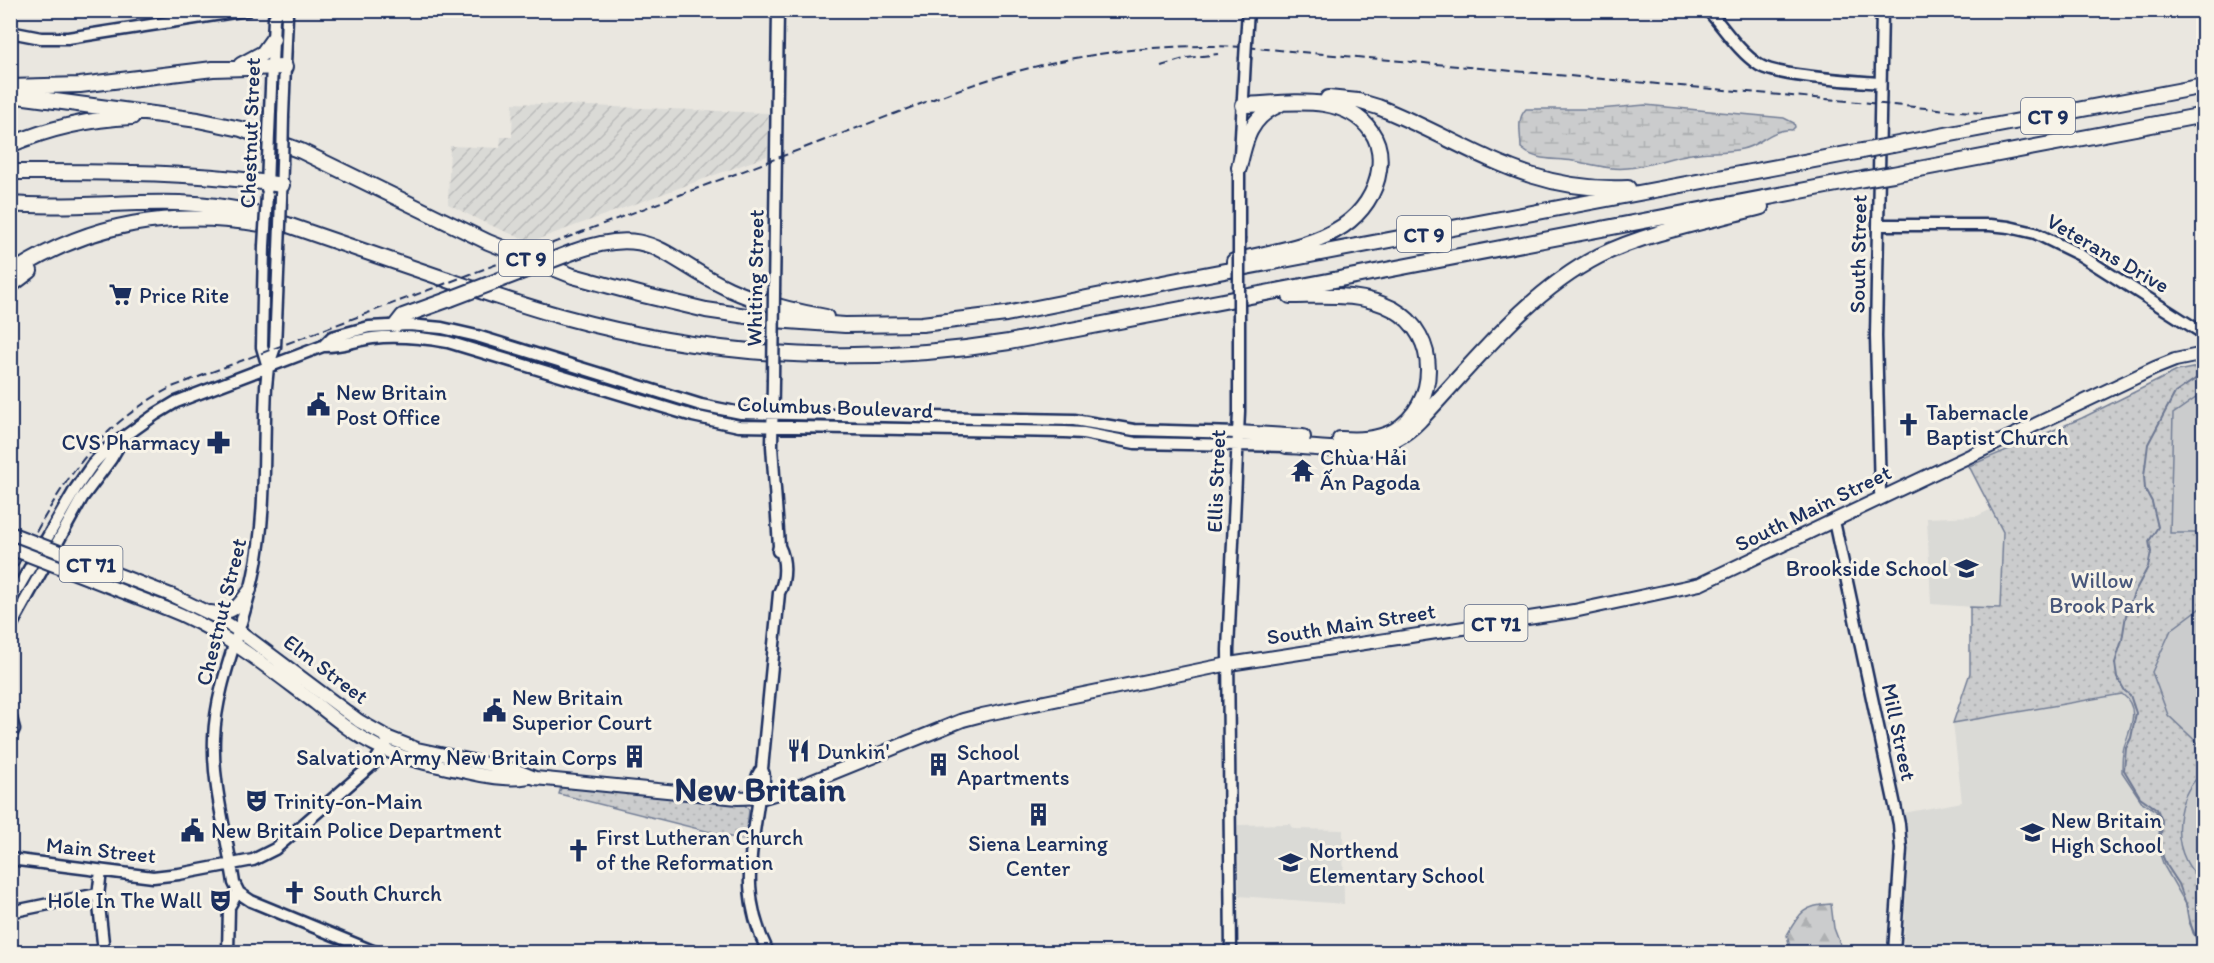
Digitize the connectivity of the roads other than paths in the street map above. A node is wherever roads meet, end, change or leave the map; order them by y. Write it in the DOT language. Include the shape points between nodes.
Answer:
graph roads {
  1 [pos="247,10"];
  2 [pos="279,10"];
  3 [pos="285,10"];
  4 [pos="778,10"];
  5 [pos="1248,10"];
  6 [pos="1708,10"];
  7 [pos="1882,10"];
  8 [pos="10,32"];
  9 [pos="273,39"];
  10 [pos="233,67"];
  11 [pos="278,67"];
  12 [pos="1880,83"];
  13 [pos="2204,86"];
  14 [pos="10,87"];
  15 [pos="10,95"];
  16 [pos="1318,102"];
  17 [pos="1282,104"];
  18 [pos="1242,105"];
  19 [pos="2204,115"];
  20 [pos="170,116"];
  21 [pos="10,145"];
  22 [pos="1239,168"];
  23 [pos="10,172"];
  24 [pos="1672,187"];
  25 [pos="1815,188"];
  26 [pos="267,189"];
  27 [pos="281,192"];
  28 [pos="10,204"];
  29 [pos="132,224"];
  30 [pos="1878,225"];
  31 [pos="309,233"];
  32 [pos="10,274"];
  33 [pos="1176,280"];
  34 [pos="10,286"];
  35 [pos="1258,295"];
  36 [pos="866,326"];
  37 [pos="395,331"];
  38 [pos="2204,334"];
  39 [pos="2204,354"];
  40 [pos="268,366"];
  41 [pos="772,415"];
  42 [pos="1038,419"];
  43 [pos="772,428"];
  44 [pos="1038,431"];
  45 [pos="1237,438"];
  46 [pos="122,439"];
  47 [pos="1286,446"];
  48 [pos="1882,498"];
  49 [pos="1834,521"];
  50 [pos="10,533"];
  51 [pos="10,548"];
  52 [pos="23,578"];
  53 [pos="36,579"];
  54 [pos="250,590"];
  55 [pos="10,602"];
  56 [pos="204,611"];
  57 [pos="10,628"];
  58 [pos="239,631"];
  59 [pos="235,645"];
  60 [pos="1229,664"];
  61 [pos="325,711"];
  62 [pos="348,712"];
  63 [pos="10,714"];
  64 [pos="10,737"];
  65 [pos="386,744"];
  66 [pos="758,798"];
  67 [pos="10,859"];
  68 [pos="232,864"];
  69 [pos="101,871"];
  70 [pos="238,892"];
  71 [pos="98,894"];
  72 [pos="10,912"];
  73 [pos="104,952"];
  74 [pos="228,952"];
  75 [pos="375,952"];
  76 [pos="768,952"];
  77 [pos="1231,952"];
  78 [pos="1894,952"];
  1 -- 8 [label="street" via="64,39"];
  2 -- 9 [label="street, Chestnut Street" via="274,18"];
  3 -- 11 [label="street, Chestnut Street"];
  4 -- 41 [label="street, Whiting Street, bridge"];
  5 -- 18 [label="street, Ellis Street, bridge"];
  6 -- 12 [label="street" via="1764,68"];
  7 -- 12 [label="street, South Street"];
  9 -- 10 [label="highway" via="260,56"];
  9 -- 11 [label="street, Chestnut Street"];
  10 -- 11 [label="highway"];
  10 -- 14 [label="highway" via="80,85"];
  11 -- 26 [label="street, Chestnut Street, bridge" via="270,111"];
  11 -- 27 [label="street, Chestnut Street, bridge" via="283,116"];
  12 -- 30 [label="street, South Street"];
  13 -- 24 [label="highway, CT 9, bridge"];
  15 -- 20 [label="highway, CT 9"];
  16 -- 17 [label="highway"];
  16 -- 24 [label="highway" via="1335,98 1374,105 1496,164 1544,180 1603,189"];
  16 -- 33 [label="highway" via="1353,113 1377,142 1378,174 1362,209 1344,225 1317,239 1200,269"];
  17 -- 18 [label="highway"];
  17 -- 22 [label="highway" via="1265,112 1253,124"];
  18 -- 22 [label="street, Ellis Street"];
  19 -- 25 [label="highway, CT 9, bridge"];
  20 -- 21 [label="highway" via="81,123"];
  20 -- 36 [label="highway, CT 9" via="225,125 286,145 488,242 590,281 720,312 801,323"];
  22 -- 45 [label="street, Ellis Street, bridge"];
  23 -- 26 [label="highway" via="217,176"];
  24 -- 33 [label="highway, CT 9"];
  25 -- 35 [label="highway, CT 9"];
  25 -- 47 [label="highway" via="1791,199 1631,243 1578,268 1526,308 1405,435 1392,442 1363,449"];
  26 -- 27 [label="highway"];
  26 -- 40 [label="street, Chestnut Street, bridge" via="262,350"];
  27 -- 40 [label="street, Chestnut Street, bridge" via="275,347"];
  28 -- 31 [label="highway, CT 9" via="197,204 253,213"];
  29 -- 31 [label="highway" via="209,218"];
  29 -- 32 [label="highway" via="70,242"];
  29 -- 34 [label="highway" via="62,252"];
  30 -- 38 [label="street, Veterans Drive" via="1990,225 2035,233 2080,255"];
  30 -- 48 [label="street, South Street" via="1876,336"];
  31 -- 35 [label="highway, CT 9" via="565,318 681,342 781,354 871,356 955,350"];
  33 -- 36 [label="highway, CT 9" via="989,317"];
  35 -- 45 [label="highway" via="1341,295 1390,308 1408,320 1422,339 1428,357 1428,379 1410,417 1376,438"];
  36 -- 37 [label="highway, bridge" via="759,301 644,243 612,241 403,316"];
  37 -- 40 [label="street, Columbus Boulevard" via="369,327 344,333 322,346"];
  37 -- 41 [label="street, Columbus Boulevard" via="432,326 453,330 700,405"];
  37 -- 43 [label="street, Columbus Boulevard" via="455,343 707,420"];
  39 -- 48 [label="main road, South Main Street / CT 71" via="2159,366"];
  40 -- 46 [label="street, Columbus Boulevard" via="171,405"];
  40 -- 54 [label="street, Chestnut Street" via="260,534"];
  41 -- 42 [label="street, Columbus Boulevard"];
  41 -- 43 [label="street, Whiting Street"];
  42 -- 44 [label="street"];
  42 -- 45 [label="street, Columbus Boulevard"];
  43 -- 44 [label="street, Columbus Boulevard"];
  43 -- 66 [label="street, Whiting Street" via="784,575 762,769 765,779"];
  44 -- 45 [label="street, Columbus Boulevard" via="1081,433 1135,443"];
  45 -- 47 [label="street, Columbus Boulevard"];
  45 -- 60 [label="street, Ellis Street"];
  46 -- 52 [label="street, Columbus Boulevard" via="88,470"];
  46 -- 53 [label="street, Columbus Boulevard" via="82,498"];
  48 -- 49 [label="main road, South Main Street / CT 71"];
  49 -- 60 [label="main road, South Main Street / CT 71" via="1689,587 1565,612"];
  49 -- 78 [label="street, Mill Street" via="1900,833"];
  50 -- 56 [label="main road, CT 71, bridge"];
  51 -- 59 [label="main road, CT 71, bridge" via="165,608"];
  52 -- 53 [label="street"];
  52 -- 55 [label="street, Columbus Boulevard"];
  53 -- 57 [label="street, Columbus Boulevard"];
  54 -- 56 [label="main road" via="230,612"];
  54 -- 58 [label="street, Chestnut Street"];
  56 -- 58 [label="main road, CT 71"];
  58 -- 59 [label="street, Chestnut Street"];
  58 -- 62 [label="main road, Elm Street / CT 71"];
  59 -- 61 [label="main road, Elm Street / CT 71"];
  59 -- 68 [label="street, Chestnut Street" via="219,700 214,746"];
  60 -- 66 [label="main road, South Main Street / CT 71" via="974,717 777,795"];
  60 -- 77 [label="street, Ellis Street"];
  61 -- 62 [label="main road"];
  61 -- 65 [label="main road, Elm Street / CT 71" via="361,737"];
  62 -- 65 [label="main road, Elm Street / CT 71"];
  63 -- 64 [label="street" via="14,729"];
  65 -- 66 [label="main road, CT 71" via="430,759 506,774 514,780 529,777"];
  65 -- 68 [label="street, Main Street" via="374,763 275,849 254,860"];
  66 -- 76 [label="street, Whiting Street" via="749,884 754,919"];
  67 -- 69 [label="street, Main Street"];
  68 -- 69 [label="street, Main Street" via="160,877"];
  68 -- 70 [label="street, Chestnut Street"];
  69 -- 71 [label="street"];
  70 -- 74 [label="street" via="229,907"];
  70 -- 75 [label="street" via="251,901"];
  71 -- 72 [label="street, Main Street"];
  71 -- 73 [label="street"];
}
